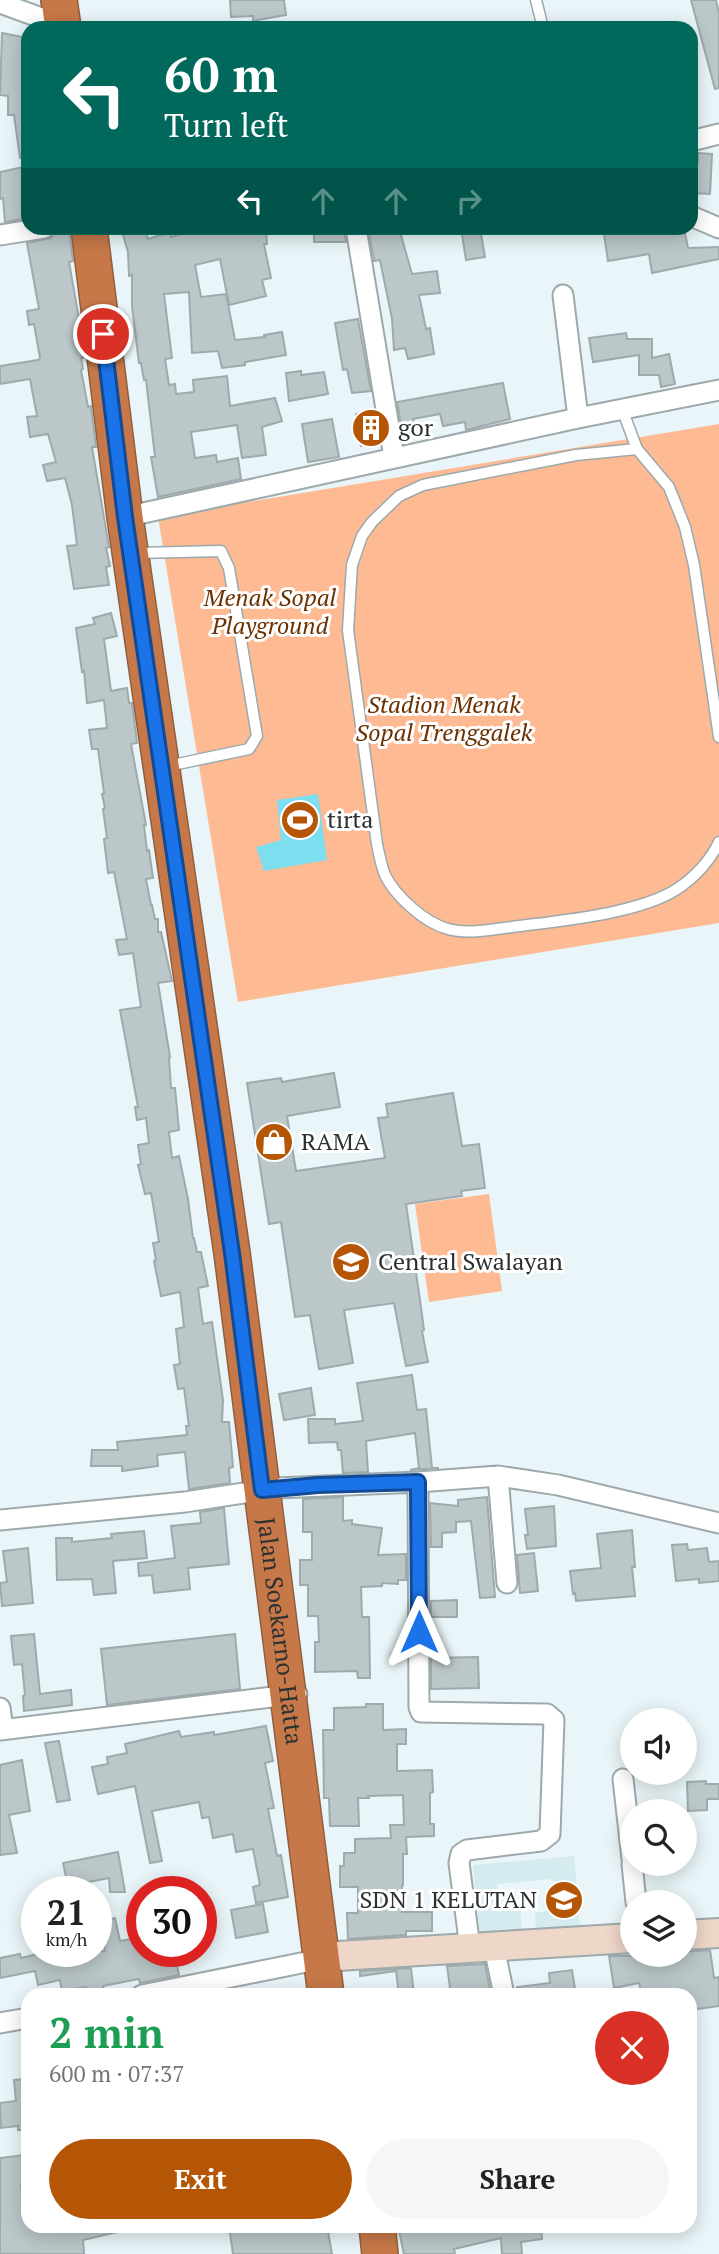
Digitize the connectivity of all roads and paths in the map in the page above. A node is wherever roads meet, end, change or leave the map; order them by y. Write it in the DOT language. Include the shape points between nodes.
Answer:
graph roads {
  1 [pos="536,0"];
  2 [pos="0,3"];
  3 [pos="69,18"];
  4 [pos="541,21"];
  5 [pos="719,134"];
  6 [pos="698,139"];
  7 [pos="698,219"];
  8 [pos="719,228"];
  9 [pos="21,232"];
  10 [pos="0,235"];
  11 [pos="90,235"];
  12 [pos="107,235"];
  13 [pos="357,235"];
  14 [pos="563,295"];
  15 [pos="118,386"];
  16 [pos="719,390"];
  17 [pos="622,409"];
  18 [pos="578,418"];
  19 [pos="637,449"];
  20 [pos="394,457"];
  21 [pos="134,515"];
  22 [pos="140,553"];
  23 [pos="719,737"];
  24 [pos="171,766"];
  25 [pos="719,842"];
  26 [pos="498,1476"];
  27 [pos="418,1482"];
  28 [pos="269,1489"];
  29 [pos="0,1520"];
  30 [pos="719,1524"];
  31 [pos="507,1583"];
  32 [pos="296,1694"];
  33 [pos="0,1708"];
  34 [pos="1,1730"];
  35 [pos="719,1933"];
  36 [pos="697,1934"];
  37 [pos="620,1939"];
  38 [pos="482,1948"];
  39 [pos="330,1958"];
  40 [pos="178,1988"];
  41 [pos="327,1988"];
  42 [pos="341,1988"];
  43 [pos="501,1988"];
  44 [pos="21,2019"];
  45 [pos="0,2023"];
  46 [pos="360,2233"];
  47 [pos="377,2233"];
  48 [pos="363,2254"];
  49 [pos="380,2254"];
  1 -- 4 [label="lane"];
  2 -- 3 [label="street"];
  5 -- 6 [label="street"];
  7 -- 8 [label="street"];
  9 -- 10 [label="street"];
  11 -- 15 [label="highway, Jalan Soekarno-Hatta"];
  12 -- 15 [label="highway, Jalan Soekarno-Hatta"];
  13 -- 20 [label="street"];
  14 -- 18 [label="street"];
  15 -- 21 [label="highway, Jalan Soekarno-Hatta"];
  16 -- 17 [label="street"];
  17 -- 18 [label="street"];
  17 -- 19 [label="lane"];
  18 -- 20 [label="street"];
  19 -- 23 [label="lane" via="669,486 685,527"];
  19 -- 25 [label="lane" via="576,455 423,485 399,496 362,536 352,565 348,630 377,844 386,877 408,904 429,921 467,932 567,920 639,905 676,890 703,867"];
  20 -- 21 [label="street"];
  21 -- 22 [label="highway, Jalan Soekarno-Hatta"];
  22 -- 24 [label="highway, Jalan Soekarno-Hatta"];
  22 -- 24 [label="lane" via="221,551 227,562 257,736 249,749"];
  24 -- 28 [label="highway, Jalan Soekarno-Hatta"];
  26 -- 27 [label="street"];
  26 -- 30 [label="street" via="558,1485"];
  26 -- 31 [label="street"];
  27 -- 28 [label="street"];
  27 -- 38 [label="street" via="421,1712 547,1714 554,1720 550,1834 541,1841 461,1854 459,1863"];
  28 -- 29 [label="street"];
  28 -- 32 [label="highway, Jalan Soekarno-Hatta"];
  32 -- 34 [label="street"];
  32 -- 39 [label="highway, Jalan Soekarno-Hatta"];
  33 -- 34 [label="street"];
  35 -- 36 [label="street"];
  37 -- 38 [label="street"];
  38 -- 39 [label="street"];
  38 -- 43 [label="street"];
  39 -- 40 [label="street"];
  39 -- 41 [label="highway, Jalan Soekarno-Hatta"];
  39 -- 42 [label="highway, Jalan Soekarno-Hatta"];
  44 -- 45 [label="street"];
  46 -- 48 [label="highway"];
  47 -- 49 [label="highway"];
}
